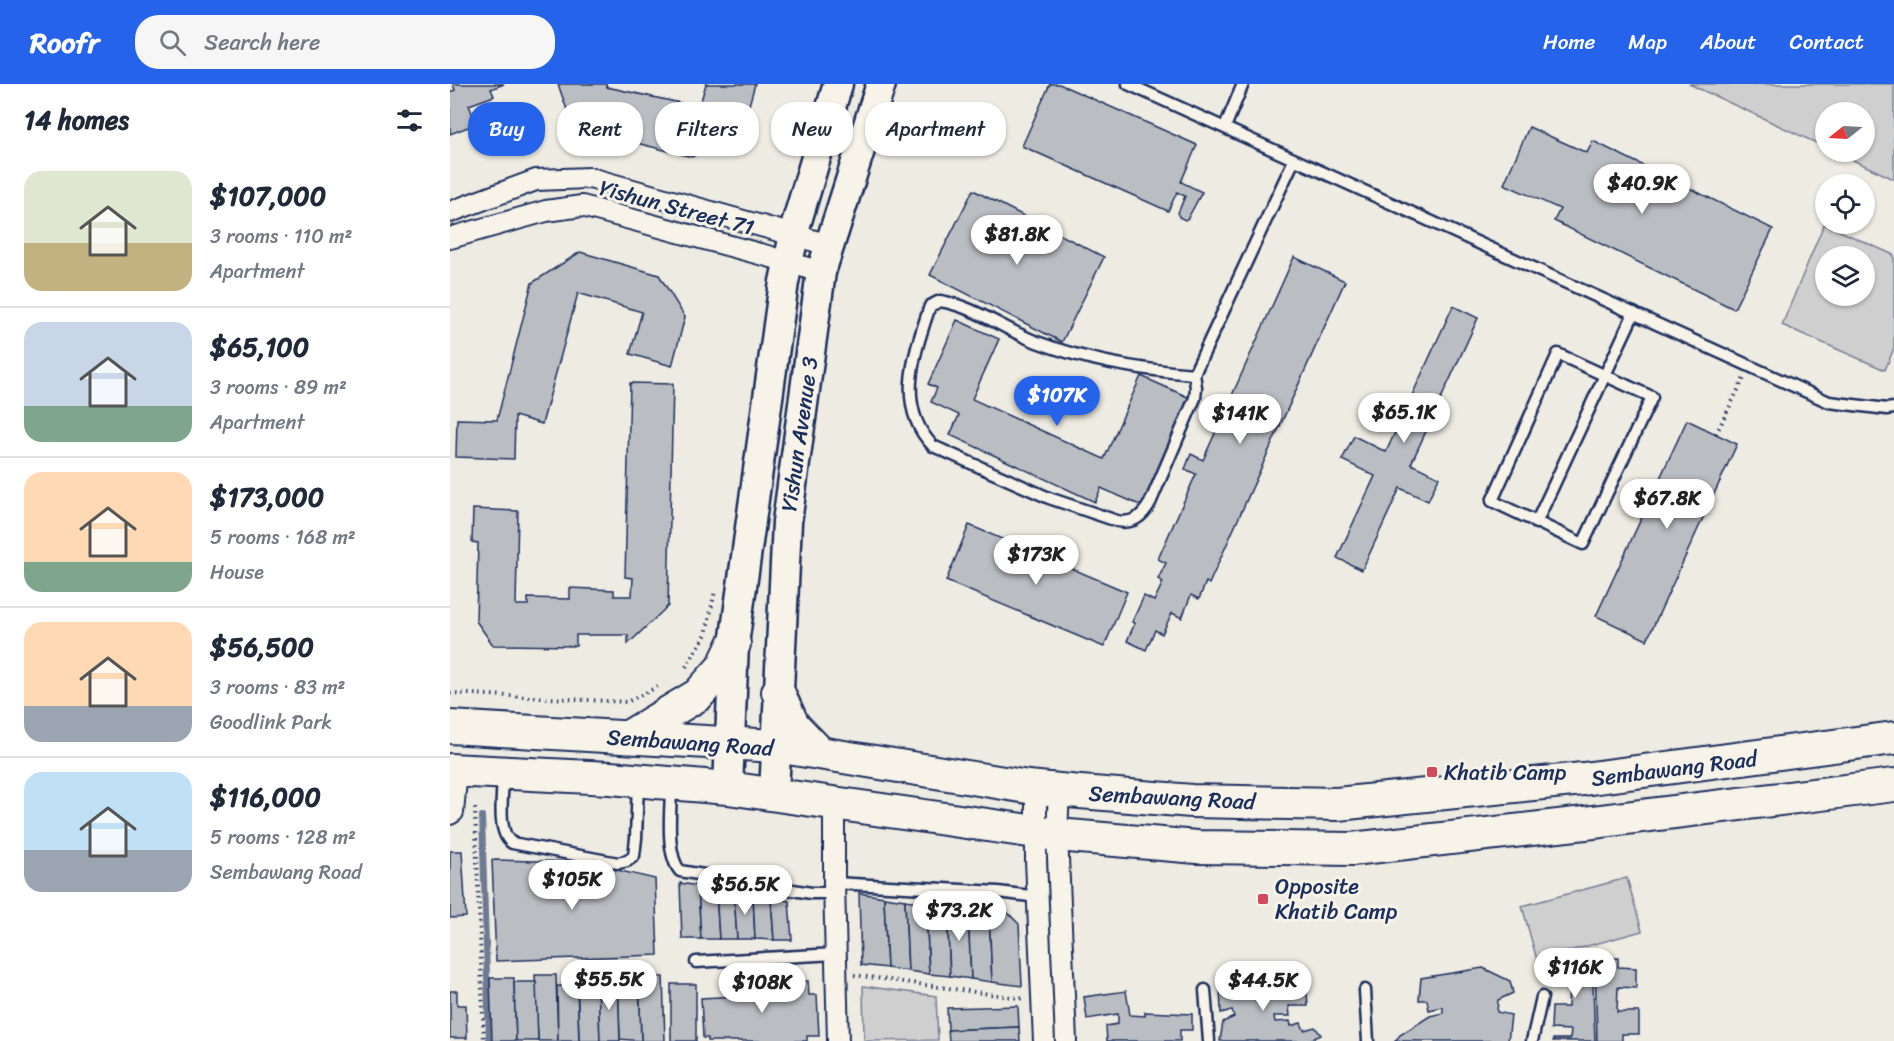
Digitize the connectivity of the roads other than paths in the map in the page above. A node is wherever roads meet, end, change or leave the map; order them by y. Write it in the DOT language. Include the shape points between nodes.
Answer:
graph roads {
  1 [pos="838,84"];
  2 [pos="881,84"];
  3 [pos="1128,84"];
  4 [pos="1243,84"];
  5 [pos="1225,127"];
  6 [pos="1294,160"];
  7 [pos="536,180"];
  8 [pos="546,211"];
  9 [pos="450,212"];
  10 [pos="450,238"];
  11 [pos="829,245"];
  12 [pos="791,248"];
  13 [pos="821,273"];
  14 [pos="1634,314"];
  15 [pos="1194,374"];
  16 [pos="1604,375"];
  17 [pos="1894,408"];
  18 [pos="1536,523"];
  19 [pos="734,644"];
  20 [pos="778,692"];
  21 [pos="450,728"];
  22 [pos="628,736"];
  23 [pos="1894,738"];
  24 [pos="731,745"];
  25 [pos="776,746"];
  26 [pos="820,753"];
  27 [pos="454,770"];
  28 [pos="503,772"];
  29 [pos="638,780"];
  30 [pos="671,784"];
  31 [pos="1894,785"];
  32 [pos="728,788"];
  33 [pos="1048,789"];
  34 [pos="774,794"];
  35 [pos="834,804"];
  36 [pos="450,814"];
  37 [pos="1046,834"];
  38 [pos="834,888"];
  39 [pos="1038,897"];
  40 [pos="1060,898"];
  41 [pos="696,962"];
  42 [pos="835,963"];
  43 [pos="1205,990"];
  44 [pos="1365,990"];
  45 [pos="1542,997"];
  46 [pos="838,1041"];
  47 [pos="1044,1041"];
  48 [pos="1066,1041"];
  49 [pos="1209,1041"];
  50 [pos="1368,1041"];
  51 [pos="1532,1041"];
  1 -- 12 [label="main road, Yishun Avenue 3"];
  2 -- 11 [label="main road, Yishun Avenue 3"];
  3 -- 5 [label="lane"];
  4 -- 5 [label="lane"];
  5 -- 6 [label="lane"];
  6 -- 14 [label="lane"];
  6 -- 15 [label="lane"];
  7 -- 8 [label="street"];
  7 -- 9 [label="street, Yishun Street 71"];
  7 -- 12 [label="street, Yishun Street 71" via="590,178"];
  8 -- 10 [label="street, Yishun Street 71"];
  8 -- 12 [label="street, Yishun Street 71" via="582,206"];
  11 -- 12 [label="street, Yishun Street 71"];
  11 -- 13 [label="main road, Yishun Avenue 3"];
  12 -- 13 [label="street, Yishun Street 71"];
  12 -- 19 [label="main road, Yishun Avenue 3"];
  13 -- 20 [label="main road, Yishun Avenue 3" via="787,522"];
  14 -- 16 [label="lane"];
  14 -- 17 [label="lane" via="1829,402"];
  15 -- 15 [label="lane" via="1195,398 1150,503 1143,515 1125,523 1049,498 933,446 919,427 911,397 911,369 930,306 940,301 1035,342 1085,358"];
  16 -- 18 [label="lane"];
  16 -- 18 [label="lane" via="1558,354 1492,501"];
  16 -- 18 [label="lane" via="1652,397 1583,544"];
  19 -- 22 [label="main road" via="723,667 698,695"];
  19 -- 24 [label="main road, Yishun Avenue 3"];
  20 -- 25 [label="main road, Yishun Avenue 3"];
  20 -- 26 [label="main road" via="793,725"];
  21 -- 22 [label="main road, Sembawang Road"];
  22 -- 24 [label="main road, Sembawang Road"];
  23 -- 33 [label="main road, Sembawang Road" via="1572,780 1337,804 1192,801"];
  24 -- 25 [label="main road, Sembawang Road"];
  24 -- 32 [label="main road, Yishun Avenue 3"];
  25 -- 26 [label="main road, Sembawang Road"];
  25 -- 34 [label="main road, Yishun Avenue 3"];
  26 -- 33 [label="main road, Sembawang Road"];
  27 -- 28 [label="main road, Sembawang Road"];
  27 -- 36 [label="street"];
  28 -- 29 [label="main road, Sembawang Road"];
  28 -- 29 [label="lane" via="502,825 506,839 618,863 634,856"];
  29 -- 30 [label="main road, Sembawang Road"];
  30 -- 32 [label="main road, Sembawang Road"];
  30 -- 38 [label="lane" via="672,850 680,871 811,893"];
  31 -- 37 [label="main road, Sembawang Road" via="1352,849 1197,847"];
  32 -- 34 [label="main road, Sembawang Road"];
  33 -- 37 [label="street"];
  34 -- 35 [label="main road, Sembawang Road"];
  35 -- 37 [label="main road, Sembawang Road"];
  35 -- 38 [label="street"];
  37 -- 39 [label="street"];
  37 -- 40 [label="street"];
  38 -- 39 [label="lane" via="998,892"];
  38 -- 42 [label="street"];
  39 -- 40 [label="street"];
  39 -- 47 [label="street"];
  40 -- 48 [label="street"];
  41 -- 42 [label="lane"];
  42 -- 46 [label="street"];
  43 -- 49 [label="lane"];
  44 -- 50 [label="lane"];
  45 -- 51 [label="lane"];
}
